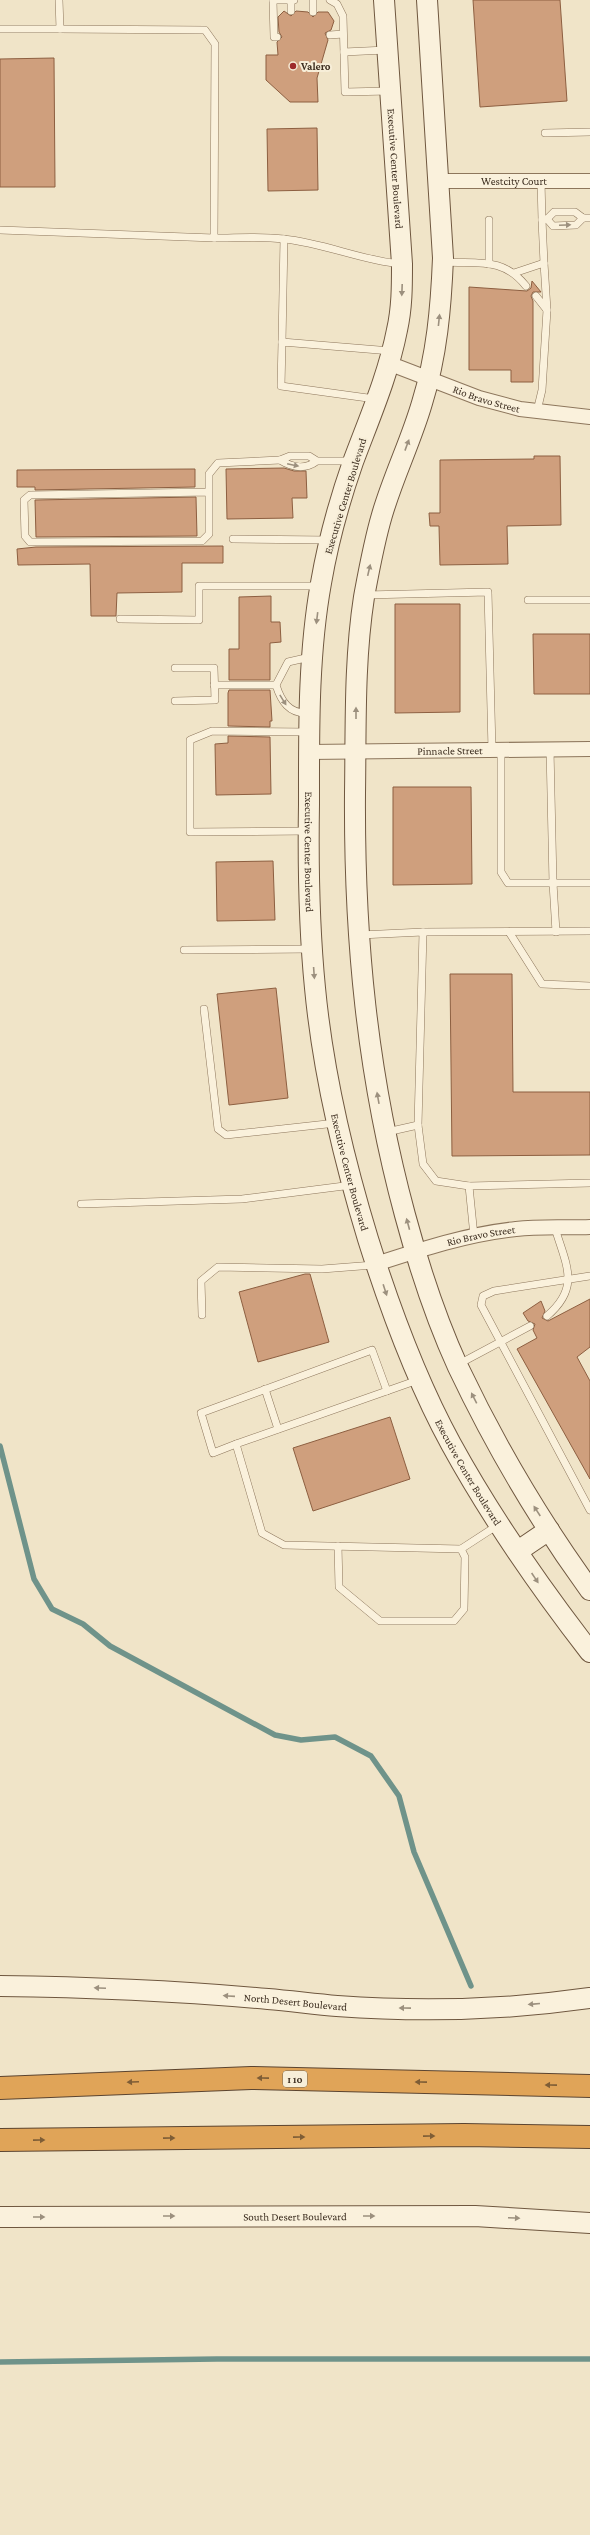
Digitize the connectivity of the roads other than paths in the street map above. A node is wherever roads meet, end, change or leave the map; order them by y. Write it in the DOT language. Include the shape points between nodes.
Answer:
graph roads {
  1 [pos="59,0"];
  2 [pos="273,0"];
  3 [pos="291,0"];
  4 [pos="294,0"];
  5 [pos="313,0"];
  6 [pos="330,0"];
  7 [pos="384,0"];
  8 [pos="427,0"];
  9 [pos="291,11"];
  10 [pos="313,12"];
  11 [pos="60,28"];
  12 [pos="0,29"];
  13 [pos="343,34"];
  14 [pos="330,35"];
  15 [pos="277,37"];
  16 [pos="388,50"];
  17 [pos="344,52"];
  18 [pos="391,91"];
  19 [pos="590,132"];
  20 [pos="545,133"];
  21 [pos="439,181"];
  22 [pos="541,181"];
  23 [pos="590,181"];
  24 [pos="586,218"];
  25 [pos="544,219"];
  26 [pos="489,220"];
  27 [pos="0,230"];
  28 [pos="214,238"];
  29 [pos="284,239"];
  30 [pos="443,262"];
  31 [pos="544,263"];
  32 [pos="402,264"];
  33 [pos="489,264"];
  34 [pos="514,273"];
  35 [pos="526,286"];
  36 [pos="536,296"];
  37 [pos="547,310"];
  38 [pos="282,342"];
  39 [pos="390,357"];
  40 [pos="428,378"];
  41 [pos="377,399"];
  42 [pos="538,411"];
  43 [pos="590,417"];
  44 [pos="280,460"];
  45 [pos="318,461"];
  46 [pos="354,461"];
  47 [pos="209,492"];
  48 [pos="233,539"];
  49 [pos="330,540"];
  50 [pos="320,586"];
  51 [pos="365,595"];
  52 [pos="528,600"];
  53 [pos="590,600"];
  54 [pos="120,619"];
  55 [pos="312,657"];
  56 [pos="175,668"];
  57 [pos="214,685"];
  58 [pos="276,685"];
  59 [pos="175,701"];
  60 [pos="310,722"];
  61 [pos="550,749"];
  62 [pos="590,749"];
  63 [pos="496,750"];
  64 [pos="309,752"];
  65 [pos="356,752"];
  66 [pos="309,831"];
  67 [pos="552,883"];
  68 [pos="590,883"];
  69 [pos="590,931"];
  70 [pos="423,932"];
  71 [pos="509,932"];
  72 [pos="556,932"];
  73 [pos="358,935"];
  74 [pos="312,949"];
  75 [pos="184,950"];
  76 [pos="590,986"];
  77 [pos="204,1009"];
  78 [pos="337,1123"];
  79 [pos="418,1125"];
  80 [pos="385,1133"];
  81 [pos="590,1183"];
  82 [pos="352,1185"];
  83 [pos="468,1186"];
  84 [pos="81,1204"];
  85 [pos="590,1227"];
  86 [pos="555,1228"];
  87 [pos="474,1236"];
  88 [pos="415,1251"];
  89 [pos="376,1264"];
  90 [pos="590,1276"];
  91 [pos="570,1279"];
  92 [pos="202,1315"];
  93 [pos="546,1316"];
  94 [pos="530,1326"];
  95 [pos="501,1340"];
  96 [pos="457,1365"];
  97 [pos="420,1379"];
  98 [pos="265,1389"];
  99 [pos="387,1391"];
  100 [pos="278,1429"];
  101 [pos="236,1444"];
  102 [pos="590,1510"];
  103 [pos="500,1523"];
  104 [pos="549,1530"];
  105 [pos="338,1546"];
  106 [pos="461,1549"];
  107 [pos="518,1551"];
  108 [pos="590,1590"];
  109 [pos="590,1652"];
  110 [pos="0,1986"];
  111 [pos="582,1999"];
  112 [pos="590,2086"];
  113 [pos="0,2088"];
  114 [pos="590,2136"];
  115 [pos="0,2140"];
  116 [pos="0,2217"];
  117 [pos="590,2223"];
  1 -- 11 [label="lane"];
  2 -- 3 [label="lane"];
  2 -- 15 [label="lane" via="274,37"];
  3 -- 4 [label="lane"];
  3 -- 9 [label="lane"];
  5 -- 10 [label="lane"];
  6 -- 13 [label="lane" via="338,4 343,16"];
  7 -- 16 [label="main road, Executive Center Boulevard"];
  8 -- 21 [label="main road"];
  11 -- 12 [label="lane"];
  11 -- 28 [label="lane" via="205,30 215,44"];
  13 -- 14 [label="lane"];
  13 -- 17 [label="lane"];
  16 -- 17 [label="lane"];
  16 -- 18 [label="main road, Executive Center Boulevard"];
  17 -- 18 [label="lane" via="345,92"];
  18 -- 32 [label="main road, Executive Center Boulevard"];
  19 -- 20 [label="lane"];
  21 -- 22 [label="street, Westcity Court"];
  21 -- 30 [label="main road"];
  22 -- 23 [label="street, Westcity Court"];
  22 -- 25 [label="lane"];
  24 -- 25 [label="lane" via="575,212 554,212"];
  25 -- 24 [label="lane, one-way" via="553,226 576,225"];
  25 -- 31 [label="lane"];
  26 -- 33 [label="lane"];
  27 -- 28 [label="lane"];
  28 -- 29 [label="lane"];
  29 -- 32 [label="lane" via="337,249 375,262"];
  29 -- 38 [label="lane"];
  30 -- 33 [label="lane"];
  40 -- 30 [label="main road, one-way" via="437,338"];
  31 -- 34 [label="lane"];
  31 -- 37 [label="lane"];
  32 -- 39 [label="main road, Executive Center Boulevard, one-way" via="401,301"];
  33 -- 34 [label="lane" via="500,265"];
  34 -- 35 [label="lane"];
  36 -- 37 [label="lane"];
  37 -- 42 [label="lane" via="542,390"];
  38 -- 39 [label="lane"];
  38 -- 41 [label="lane" via="281,386"];
  39 -- 40 [label="street, Rio Bravo Street"];
  39 -- 41 [label="main road, Executive Center Boulevard"];
  40 -- 42 [label="street, Rio Bravo Street" via="479,398"];
  51 -- 40 [label="main road, one-way" via="382,515 422,403"];
  41 -- 46 [label="main road, Executive Center Boulevard"];
  42 -- 43 [label="street, Rio Bravo Street"];
  44 -- 45 [label="lane" via="290,456 309,456"];
  44 -- 45 [label="lane, one-way" via="290,466 310,466"];
  44 -- 47 [label="lane" via="218,463 209,474"];
  45 -- 46 [label="lane"];
  46 -- 49 [label="main road, Executive Center Boulevard"];
  47 -- 47 [label="lane" via="209,534 202,541 30,542 24,536 24,500 30,495"];
  48 -- 49 [label="lane"];
  49 -- 50 [label="main road, Executive Center Boulevard"];
  50 -- 54 [label="lane" via="199,586 199,620"];
  50 -- 55 [label="main road, Executive Center Boulevard, one-way"];
  51 -- 63 [label="lane" via="488,592"];
  65 -- 51 [label="main road, one-way" via="355,679"];
  52 -- 53 [label="lane"];
  55 -- 58 [label="lane" via="288,662"];
  55 -- 60 [label="main road, Executive Center Boulevard"];
  56 -- 57 [label="lane" via="214,668"];
  57 -- 58 [label="lane"];
  57 -- 59 [label="lane" via="215,700"];
  58 -- 60 [label="lane, one-way" via="287,707"];
  60 -- 64 [label="main road, Executive Center Boulevard"];
  60 -- 66 [label="lane" via="212,731 190,740 190,832"];
  61 -- 62 [label="street, Pinnacle Street"];
  61 -- 63 [label="street, Pinnacle Street"];
  61 -- 67 [label="lane"];
  63 -- 65 [label="street, Pinnacle Street"];
  63 -- 67 [label="lane" via="501,872 508,883"];
  64 -- 65 [label="street, Pinnacle Street"];
  64 -- 66 [label="main road, Executive Center Boulevard"];
  65 -- 73 [label="main road"];
  66 -- 74 [label="main road, Executive Center Boulevard"];
  67 -- 68 [label="lane"];
  67 -- 72 [label="lane"];
  69 -- 72 [label="lane"];
  70 -- 71 [label="lane"];
  70 -- 73 [label="lane"];
  70 -- 79 [label="lane"];
  71 -- 72 [label="lane"];
  71 -- 76 [label="lane" via="542,984"];
  80 -- 73 [label="main road, one-way" via="370,1050"];
  74 -- 75 [label="lane"];
  74 -- 78 [label="main road, Executive Center Boulevard, one-way" via="320,1032"];
  77 -- 78 [label="lane" via="218,1129 226,1136"];
  78 -- 82 [label="main road, Executive Center Boulevard"];
  79 -- 80 [label="lane"];
  79 -- 83 [label="lane" via="423,1164 436,1181"];
  88 -- 80 [label="main road, one-way"];
  81 -- 83 [label="lane"];
  82 -- 84 [label="lane" via="242,1199"];
  82 -- 89 [label="main road, Executive Center Boulevard"];
  83 -- 87 [label="lane"];
  85 -- 86 [label="street, Rio Bravo Street"];
  86 -- 87 [label="street, Rio Bravo Street" via="517,1229"];
  86 -- 91 [label="lane"];
  87 -- 88 [label="street, Rio Bravo Street"];
  88 -- 89 [label="street, Rio Bravo Street"];
  88 -- 96 [label="main road"];
  89 -- 92 [label="lane" via="322,1269 218,1267 201,1281"];
  89 -- 97 [label="main road, Executive Center Boulevard, one-way"];
  90 -- 91 [label="lane"];
  91 -- 93 [label="lane" via="560,1304"];
  91 -- 95 [label="lane" via="494,1291 483,1296 481,1305"];
  94 -- 95 [label="lane"];
  95 -- 96 [label="lane"];
  95 -- 102 [label="lane"];
  104 -- 96 [label="main road, one-way" via="512,1472"];
  97 -- 99 [label="lane"];
  97 -- 103 [label="main road, Executive Center Boulevard" via="449,1442"];
  98 -- 99 [label="lane" via="372,1350"];
  98 -- 100 [label="lane"];
  98 -- 101 [label="lane" via="201,1413 213,1453"];
  99 -- 100 [label="lane"];
  100 -- 101 [label="lane"];
  101 -- 105 [label="lane" via="262,1533 284,1545"];
  103 -- 106 [label="lane"];
  103 -- 107 [label="main road, Executive Center Boulevard"];
  104 -- 107 [label="main road"];
  104 -- 108 [label="main road"];
  105 -- 106 [label="lane"];
  105 -- 106 [label="lane" via="339,1587 380,1621 454,1620 464,1608 465,1558"];
  107 -- 109 [label="main road, Executive Center Boulevard, one-way" via="552,1603"];
  111 -- 110 [label="main road, North Desert Boulevard, one-way" via="506,2007 447,2009 337,2006 95,1988"];
  112 -- 113 [label="highway, I 10, one-way" via="250,2078"];
  115 -- 114 [label="highway, one-way"];
  116 -- 117 [label="main road, South Desert Boulevard, one-way" via="475,2216"];
}
